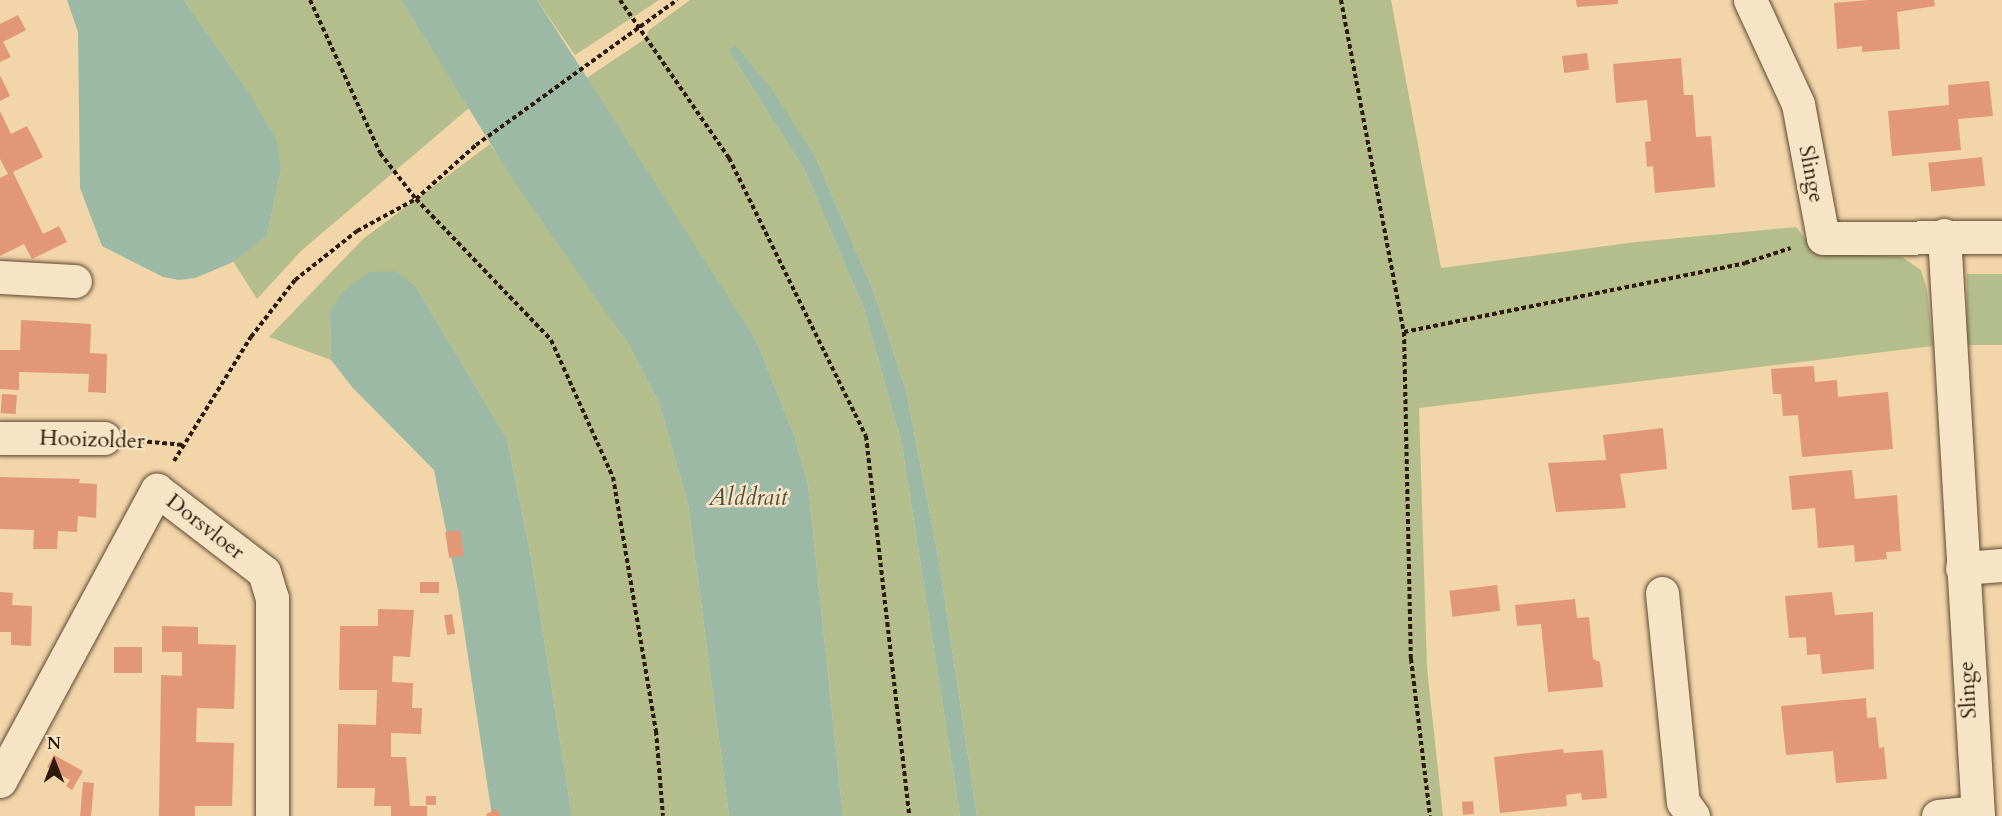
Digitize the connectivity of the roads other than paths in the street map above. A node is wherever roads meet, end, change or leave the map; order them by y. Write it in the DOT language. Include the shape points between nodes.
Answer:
graph roads {
  1 [pos="1750,0"];
  2 [pos="1944,235"];
  3 [pos="2002,237"];
  4 [pos="0,277"];
  5 [pos="75,281"];
  6 [pos="0,438"];
  7 [pos="104,438"];
  8 [pos="2002,565"];
  9 [pos="1962,568"];
  10 [pos="1662,593"];
  11 [pos="0,781"];
  12 [pos="1976,814"];
  13 [pos="272,816"];
  14 [pos="1693,816"];
  15 [pos="1938,816"];
  1 -- 2 [label="street, Slinge" via="1798,104 1823,238"];
  2 -- 3 [label="street"];
  2 -- 9 [label="street, Slinge"];
  4 -- 5 [label="street"];
  6 -- 7 [label="street, Hooizolder"];
  8 -- 9 [label="street"];
  9 -- 12 [label="street, Slinge"];
  10 -- 14 [label="street" via="1683,802"];
  11 -- 13 [label="street, Dorsvloer" via="157,490 264,572 272,598"];
  12 -- 15 [label="street, Slinge"];
}
